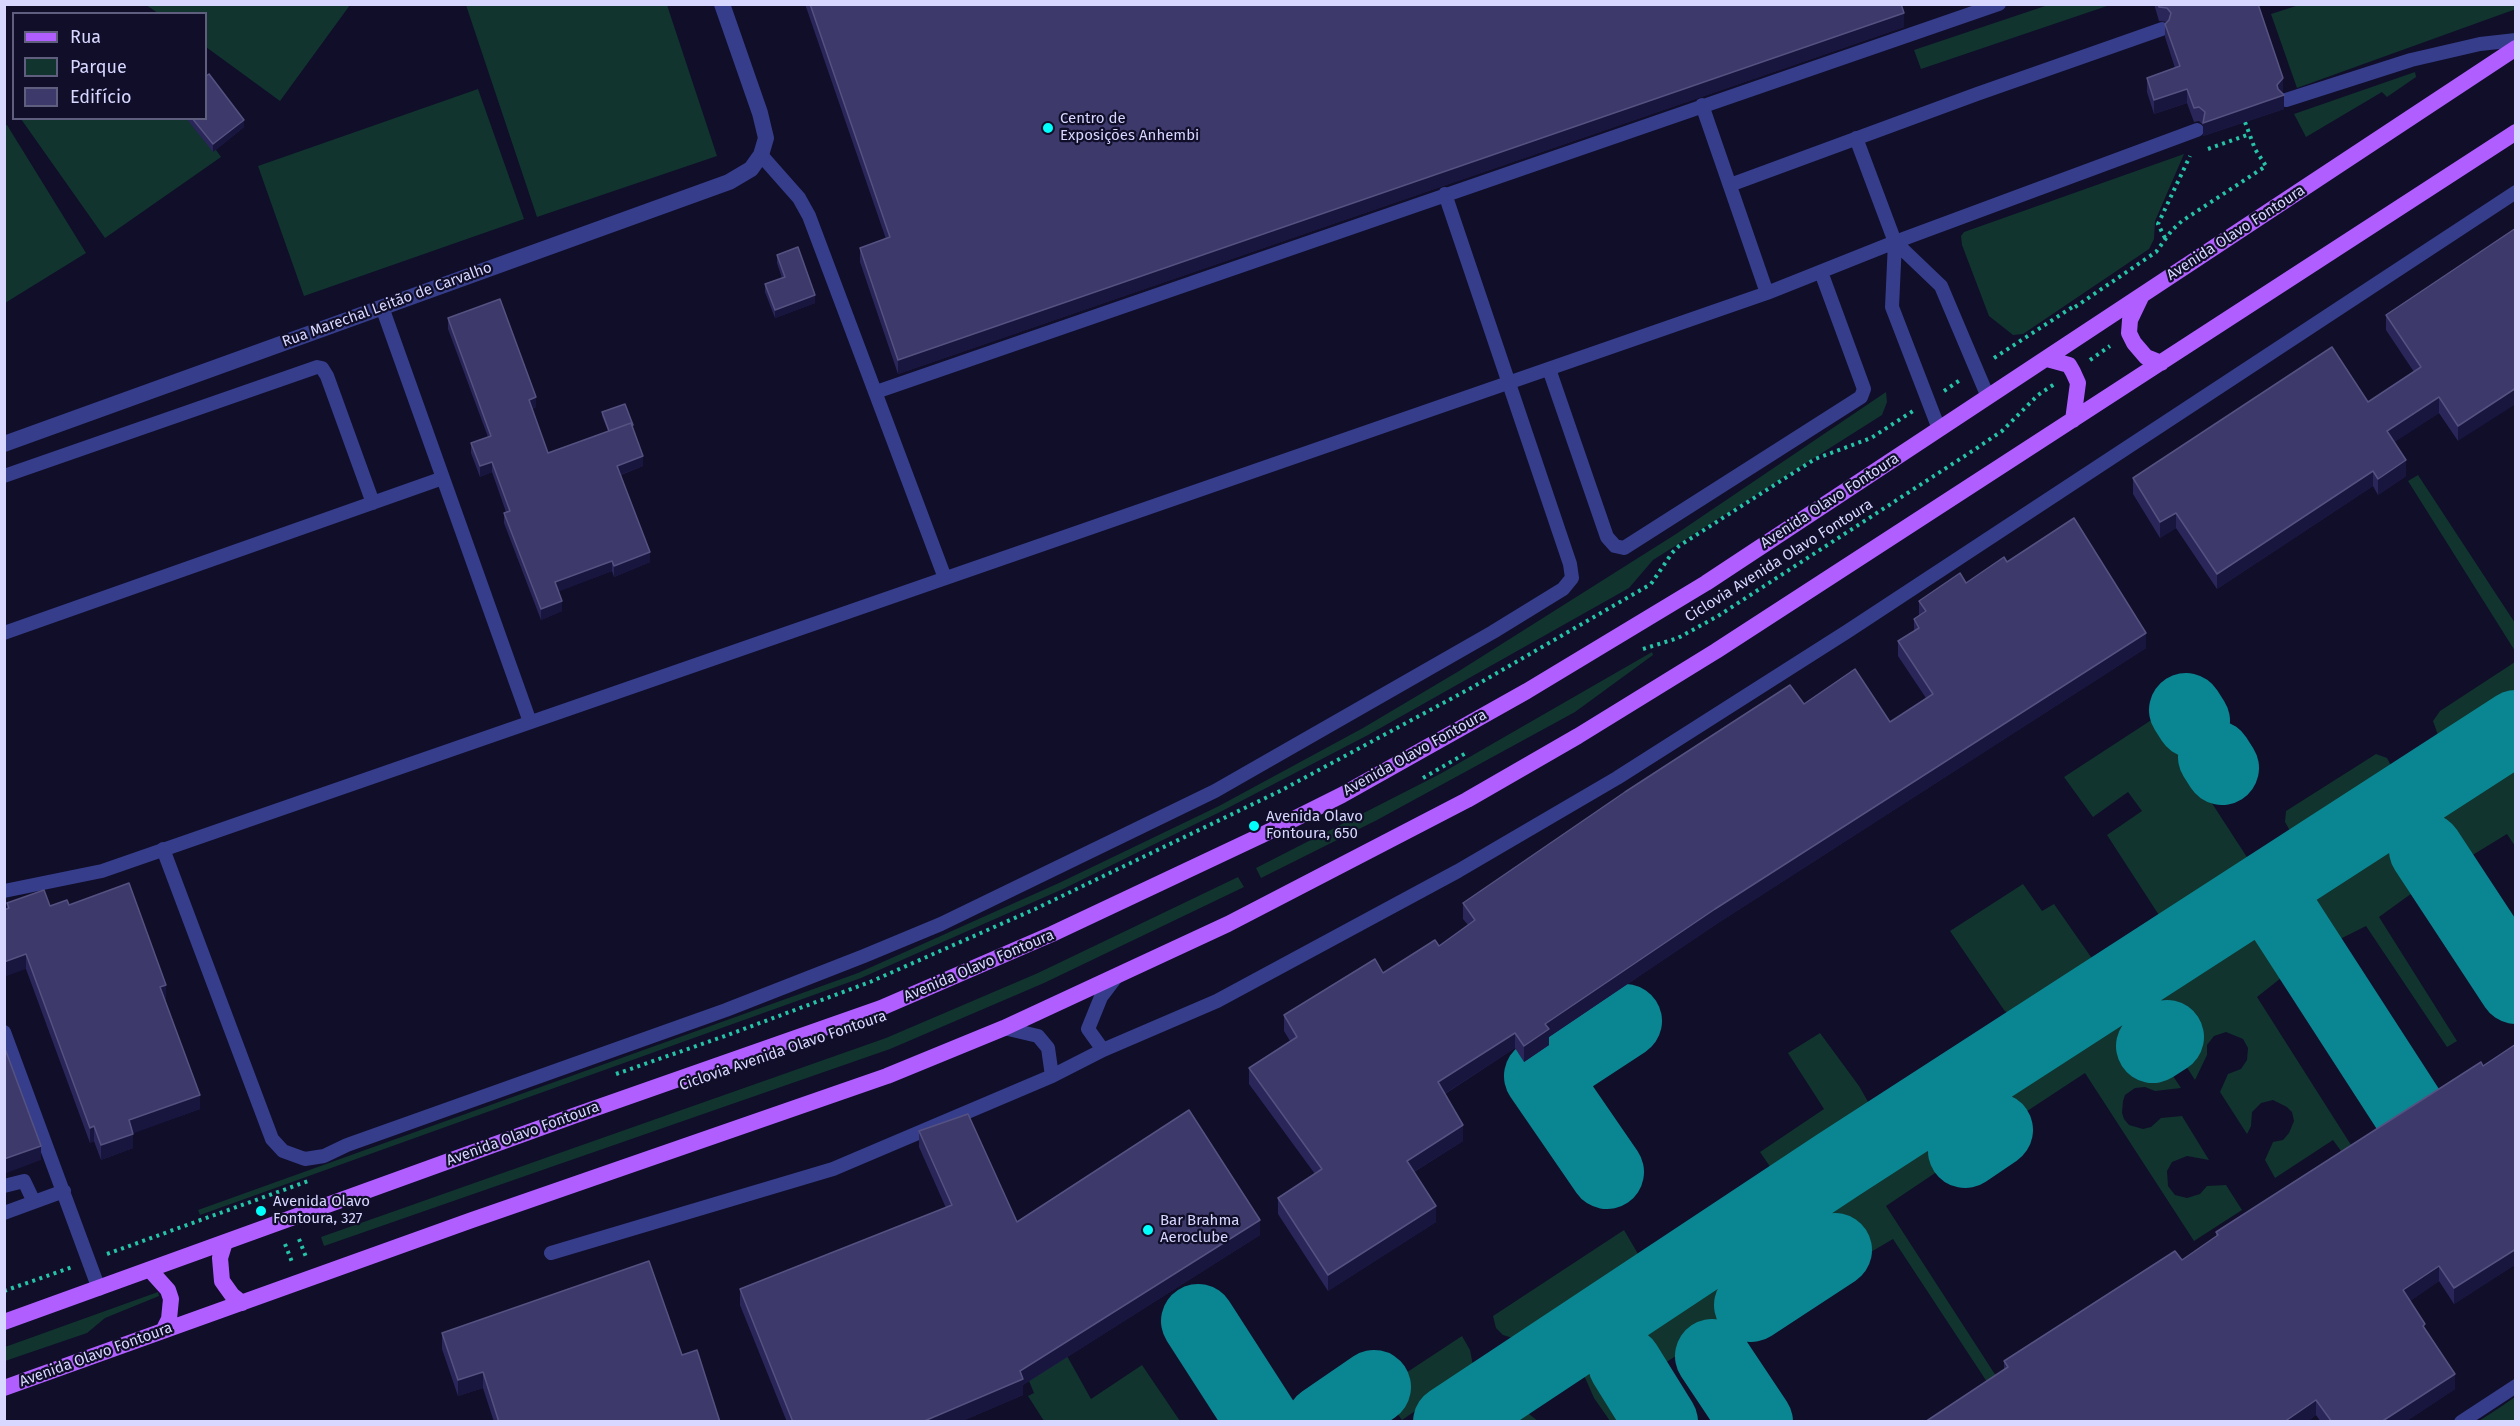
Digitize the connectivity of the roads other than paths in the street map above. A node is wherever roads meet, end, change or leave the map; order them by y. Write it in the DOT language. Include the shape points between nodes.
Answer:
graph roads {
  1 [pos="722,4"];
  2 [pos="1999,4"];
  3 [pos="2162,29"];
  4 [pos="2516,40"];
  5 [pos="2516,48"];
  6 [pos="2286,100"];
  7 [pos="1702,105"];
  8 [pos="2197,130"];
  9 [pos="2516,132"];
  10 [pos="1856,138"];
  11 [pos="761,155"];
  12 [pos="1730,185"];
  13 [pos="2516,192"];
  14 [pos="1445,194"];
  15 [pos="1895,242"];
  16 [pos="1821,272"];
  17 [pos="1767,293"];
  18 [pos="2143,294"];
  19 [pos="382,307"];
  20 [pos="2047,359"];
  21 [pos="2161,363"];
  22 [pos="1548,369"];
  23 [pos="1508,383"];
  24 [pos="876,392"];
  25 [pos="1988,397"];
  26 [pos="2073,420"];
  27 [pos="1939,429"];
  28 [pos="4,444"];
  29 [pos="4,476"];
  30 [pos="443,478"];
  31 [pos="373,503"];
  32 [pos="945,578"];
  33 [pos="4,633"];
  34 [pos="530,722"];
  35 [pos="163,849"];
  36 [pos="4,891"];
  37 [pos="1117,976"];
  38 [pos="1004,1028"];
  39 [pos="4,1032"];
  40 [pos="1103,1050"];
  41 [pos="1052,1076"];
  42 [pos="4,1186"];
  43 [pos="64,1191"];
  44 [pos="34,1202"];
  45 [pos="4,1213"];
  46 [pos="225,1242"];
  47 [pos="551,1252"];
  48 [pos="150,1270"];
  49 [pos="99,1289"];
  50 [pos="242,1303"];
  51 [pos="4,1322"];
  52 [pos="163,1331"];
  53 [pos="2516,1386"];
  54 [pos="4,1388"];
  55 [pos="2461,1422"];
  1 -- 11 [label="street" via="763,121 766,138"];
  2 -- 7 [label="lane"];
  3 -- 10 [label="lane"];
  4 -- 6 [label="lane" via="2445,51"];
  5 -- 18 [label="main road, Avenida Olavo Fontoura"];
  7 -- 12 [label="lane"];
  7 -- 14 [label="lane"];
  8 -- 15 [label="lane"];
  9 -- 21 [label="main road, Avenida Olavo Fontoura"];
  10 -- 12 [label="lane"];
  10 -- 15 [label="lane"];
  11 -- 19 [label="street, Rua Marechal Leitão de Carvalho" via="751,169 729,182"];
  11 -- 24 [label="lane" via="799,198 809,216"];
  12 -- 17 [label="lane"];
  13 -- 40 [label="lane" via="1848,632 1617,778 1458,871 1217,1001"];
  14 -- 23 [label="lane"];
  14 -- 24 [label="lane"];
  15 -- 16 [label="lane"];
  15 -- 25 [label="lane" via="1941,286"];
  15 -- 27 [label="lane" via="1892,307"];
  16 -- 17 [label="lane"];
  16 -- 22 [label="lane" via="1862,385 1861,397 1624,548 1615,546 1607,537"];
  17 -- 22 [label="lane"];
  18 -- 20 [label="main road, Avenida Olavo Fontoura"];
  18 -- 21 [label="main road" via="2130,320 2129,333 2146,357"];
  19 -- 28 [label="street, Rua Marechal Leitão de Carvalho"];
  19 -- 30 [label="lane"];
  20 -- 25 [label="main road, Avenida Olavo Fontoura"];
  20 -- 26 [label="main road" via="2068,365 2078,383"];
  21 -- 26 [label="main road, Avenida Olavo Fontoura"];
  22 -- 23 [label="lane"];
  23 -- 32 [label="lane"];
  23 -- 35 [label="lane" via="1573,572 1563,589 1215,791 941,924 726,1010 324,1156 294,1157 272,1139"];
  24 -- 32 [label="lane"];
  25 -- 27 [label="main road, Avenida Olavo Fontoura"];
  26 -- 37 [label="main road, Avenida Olavo Fontoura" via="1568,742 1321,877"];
  27 -- 46 [label="main road, Avenida Olavo Fontoura" via="1706,583 1527,691 1342,795 1260,836 1052,934 881,1008"];
  29 -- 31 [label="lane" via="317,367 327,376"];
  30 -- 31 [label="lane"];
  30 -- 34 [label="lane"];
  31 -- 33 [label="lane"];
  32 -- 34 [label="lane"];
  34 -- 35 [label="lane"];
  35 -- 36 [label="lane" via="84,876"];
  37 -- 38 [label="main road, Avenida Olavo Fontoura"];
  37 -- 40 [label="lane" via="1101,997 1088,1029"];
  38 -- 41 [label="lane" via="1038,1036 1048,1048"];
  38 -- 50 [label="main road, Avenida Olavo Fontoura" via="888,1076"];
  39 -- 43 [label="lane"];
  40 -- 41 [label="lane"];
  41 -- 47 [label="lane" via="833,1169"];
  42 -- 44 [label="lane" via="24,1180"];
  43 -- 44 [label="lane"];
  43 -- 49 [label="lane"];
  44 -- 45 [label="lane"];
  46 -- 48 [label="main road, Avenida Olavo Fontoura"];
  46 -- 50 [label="main road" via="219,1258 222,1281"];
  48 -- 49 [label="main road, Avenida Olavo Fontoura"];
  48 -- 52 [label="main road" via="171,1299"];
  49 -- 51 [label="main road, Avenida Olavo Fontoura"];
  50 -- 52 [label="main road, Avenida Olavo Fontoura"];
  52 -- 54 [label="main road, Avenida Olavo Fontoura"];
  53 -- 55 [label="lane"];
}
